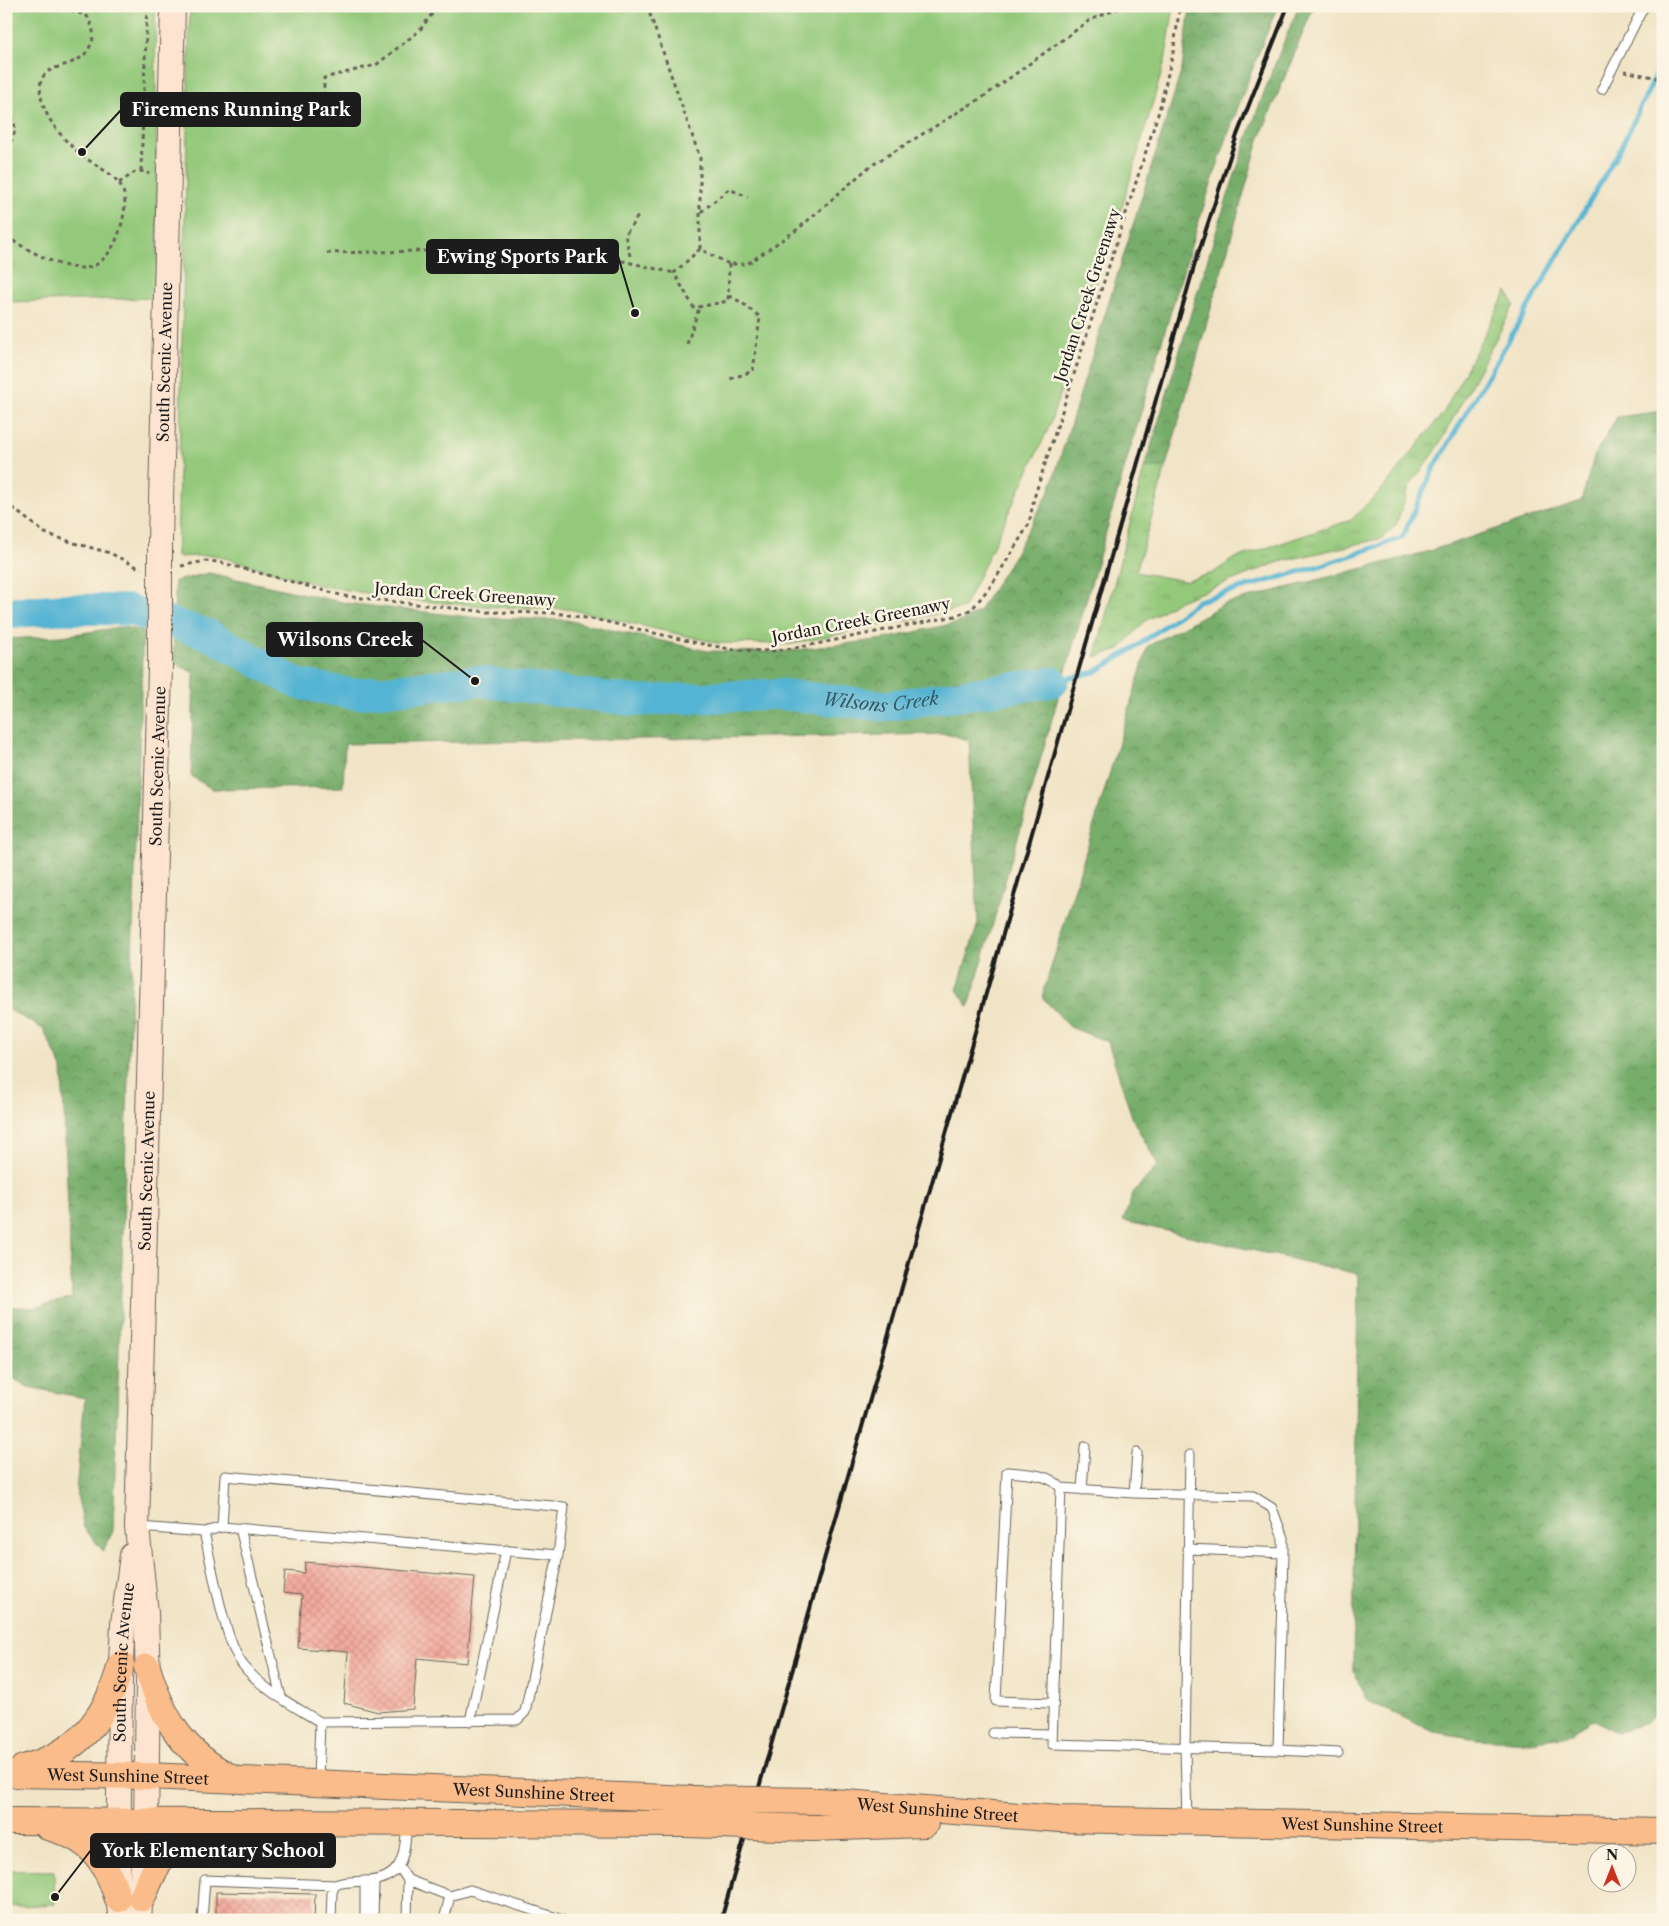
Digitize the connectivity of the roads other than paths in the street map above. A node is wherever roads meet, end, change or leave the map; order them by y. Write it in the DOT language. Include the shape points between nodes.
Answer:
graph roads {
  1 [pos="173,6"];
  2 [pos="1644,6"];
  3 [pos="1602,88"];
  4 [pos="1085,1448"];
  5 [pos="1137,1453"];
  6 [pos="1190,1455"];
  7 [pos="1061,1488"];
  8 [pos="1082,1490"];
  9 [pos="1134,1493"];
  10 [pos="1188,1494"];
  11 [pos="137,1527"];
  12 [pos="222,1527"];
  13 [pos="240,1528"];
  14 [pos="204,1532"];
  15 [pos="1187,1549"];
  16 [pos="506,1550"];
  17 [pos="1282,1553"];
  18 [pos="558,1555"];
  19 [pos="121,1664"];
  20 [pos="147,1667"];
  21 [pos="282,1697"];
  22 [pos="1052,1703"];
  23 [pos="470,1721"];
  24 [pos="320,1722"];
  25 [pos="993,1733"];
  26 [pos="1052,1734"];
  27 [pos="1185,1749"];
  28 [pos="1278,1750"];
  29 [pos="1338,1753"];
  30 [pos="6,1774"];
  31 [pos="119,1776"];
  32 [pos="146,1776"];
  33 [pos="237,1780"];
  34 [pos="318,1784"];
  35 [pos="689,1811"];
  36 [pos="1060,1819"];
  37 [pos="18,1821"];
  38 [pos="215,1822"];
  39 [pos="1187,1822"];
  40 [pos="118,1823"];
  41 [pos="146,1823"];
  42 [pos="407,1824"];
  43 [pos="1663,1831"];
  44 [pos="399,1866"];
  45 [pos="408,1880"];
  46 [pos="369,1881"];
  47 [pos="335,1885"];
  48 [pos="450,1896"];
  49 [pos="130,1909"];
  50 [pos="202,1920"];
  51 [pos="331,1920"];
  52 [pos="365,1920"];
  53 [pos="373,1920"];
  54 [pos="407,1920"];
  55 [pos="444,1920"];
  56 [pos="562,1920"];
  1 -- 11 [label="main road, South Scenic Avenue, bridge" via="160,666"];
  2 -- 3 [label="lane"];
  4 -- 8 [label="lane"];
  5 -- 9 [label="lane"];
  6 -- 10 [label="lane"];
  7 -- 8 [label="lane"];
  7 -- 22 [label="lane"];
  7 -- 22 [label="lane" via="1054,1480 1007,1472 996,1701"];
  8 -- 9 [label="lane"];
  9 -- 10 [label="lane"];
  10 -- 15 [label="lane"];
  10 -- 17 [label="lane" via="1253,1496 1272,1508 1282,1538"];
  11 -- 14 [label="lane"];
  11 -- 19 [label="main road, South Scenic Avenue" via="127,1581"];
  11 -- 20 [label="main road, South Scenic Avenue" via="146,1613"];
  12 -- 13 [label="lane"];
  12 -- 14 [label="lane"];
  12 -- 18 [label="lane" via="225,1476 564,1507"];
  13 -- 16 [label="lane"];
  13 -- 21 [label="lane"];
  14 -- 21 [label="lane" via="232,1646 243,1665"];
  15 -- 17 [label="lane"];
  15 -- 27 [label="lane"];
  16 -- 18 [label="lane"];
  16 -- 23 [label="lane"];
  17 -- 28 [label="lane"];
  18 -- 23 [label="lane" via="525,1712 517,1720"];
  19 -- 30 [label="main road" via="105,1708 86,1734 50,1759"];
  19 -- 31 [label="main road, South Scenic Avenue"];
  20 -- 32 [label="main road, South Scenic Avenue"];
  20 -- 33 [label="main road" via="160,1706 187,1746 210,1766"];
  21 -- 24 [label="lane"];
  22 -- 26 [label="lane"];
  23 -- 24 [label="lane"];
  24 -- 34 [label="lane"];
  25 -- 26 [label="lane"];
  26 -- 27 [label="lane" via="1052,1744"];
  27 -- 28 [label="lane"];
  27 -- 39 [label="lane"];
  28 -- 29 [label="lane"];
  30 -- 31 [label="main road, West Sunshine Street"];
  31 -- 32 [label="main road, West Sunshine Street"];
  31 -- 40 [label="main road, South Scenic Avenue"];
  32 -- 33 [label="main road, West Sunshine Street"];
  32 -- 41 [label="main road, South Scenic Avenue"];
  33 -- 34 [label="main road, West Sunshine Street"];
  34 -- 35 [label="main road, West Sunshine Street"];
  35 -- 36 [label="main road, West Sunshine Street, bridge" via="819,1801"];
  35 -- 36 [label="main road, West Sunshine Street, bridge" via="813,1828"];
  35 -- 42 [label="main road, West Sunshine Street"];
  36 -- 39 [label="main road, West Sunshine Street"];
  37 -- 40 [label="main road, West Sunshine Street"];
  37 -- 49 [label="main road" via="60,1830 87,1844 104,1863"];
  38 -- 41 [label="main road, West Sunshine Street"];
  38 -- 42 [label="main road, West Sunshine Street"];
  38 -- 49 [label="main road" via="199,1824 179,1836"];
  39 -- 43 [label="main road, West Sunshine Street"];
  40 -- 41 [label="main road, West Sunshine Street"];
  40 -- 49 [label="main road, South Scenic Avenue"];
  41 -- 49 [label="main road, South Scenic Avenue"];
  42 -- 44 [label="lane" via="403,1860"];
  44 -- 45 [label="lane"];
  44 -- 46 [label="lane" via="393,1872"];
  45 -- 48 [label="lane"];
  45 -- 54 [label="lane"];
  46 -- 47 [label="lane"];
  46 -- 52 [label="lane"];
  46 -- 53 [label="lane"];
  47 -- 50 [label="lane" via="205,1880"];
  47 -- 51 [label="lane"];
  48 -- 55 [label="lane"];
  48 -- 56 [label="lane" via="470,1890"];
}
